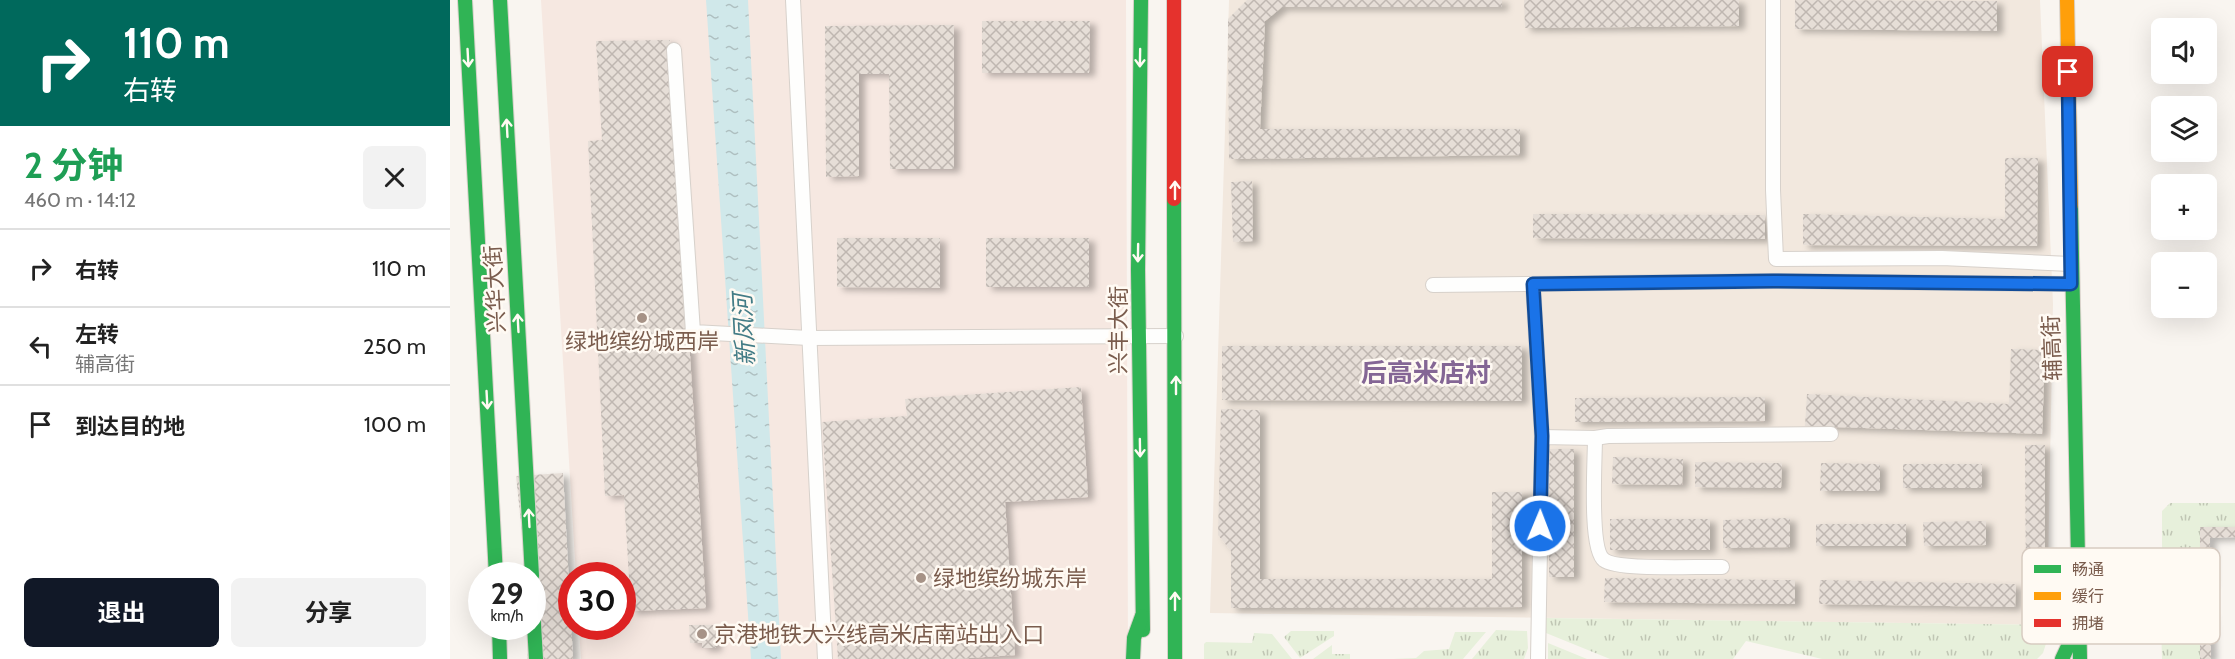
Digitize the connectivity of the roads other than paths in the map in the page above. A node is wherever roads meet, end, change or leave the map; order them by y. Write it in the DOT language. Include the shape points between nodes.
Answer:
graph roads {
  1 [pos="465,0"];
  2 [pos="500,0"];
  3 [pos="792,0"];
  4 [pos="1141,0"];
  5 [pos="1174,0"];
  6 [pos="1773,0"];
  7 [pos="2067,0"];
  8 [pos="674,50"];
  9 [pos="2070,264"];
  10 [pos="1533,284"];
  11 [pos="2071,284"];
  12 [pos="1433,285"];
  13 [pos="1138,335"];
  14 [pos="1176,336"];
  15 [pos="808,338"];
  16 [pos="1831,434"];
  17 [pos="1542,436"];
  18 [pos="1595,438"];
  19 [pos="2078,548"];
  20 [pos="495,562"];
  21 [pos="531,562"];
  22 [pos="1722,567"];
  23 [pos="1142,616"];
  24 [pos="546,639"];
  25 [pos="499,640"];
  26 [pos="535,640"];
  27 [pos="2069,644"];
  28 [pos="2079,644"];
  29 [pos="500,659"];
  30 [pos="536,659"];
  31 [pos="547,659"];
  32 [pos="825,659"];
  33 [pos="1133,659"];
  34 [pos="1143,659"];
  35 [pos="1175,659"];
  36 [pos="1538,659"];
  37 [pos="2062,659"];
  38 [pos="2080,659"];
  1 -- 20 [label="main road, 兴华大街, one-way"];
  21 -- 2 [label="main road, 兴华大街, one-way"];
  3 -- 15 [label="street"];
  4 -- 13 [label="main road, 兴丰大街, one-way"];
  14 -- 5 [label="main road, one-way"];
  6 -- 9 [label="street" via="1776,259 1941,258"];
  7 -- 9 [label="main road, 辅高街"];
  8 -- 15 [label="street" via="693,332"];
  9 -- 11 [label="main road, 辅高街"];
  10 -- 11 [label="street"];
  10 -- 12 [label="street"];
  10 -- 17 [label="street"];
  11 -- 19 [label="main road, 辅高街"];
  13 -- 14 [label="street"];
  13 -- 15 [label="street"];
  13 -- 23 [label="main road, 兴丰大街, one-way"];
  35 -- 14 [label="main road, one-way"];
  15 -- 32 [label="street"];
  16 -- 18 [label="street"];
  17 -- 18 [label="street"];
  17 -- 36 [label="street"];
  18 -- 22 [label="street" via="1595,534 1599,554 1605,561 1625,566"];
  23 -- 33 [label="main road" via="1134,638"];
  23 -- 34 [label="main road, 兴丰大街"];
  24 -- 31 [label="main road"];
  25 -- 29 [label="main road"];
  26 -- 30 [label="main road"];
  27 -- 37 [label="main road"];
  28 -- 38 [label="main road, 辅高街"];
}
